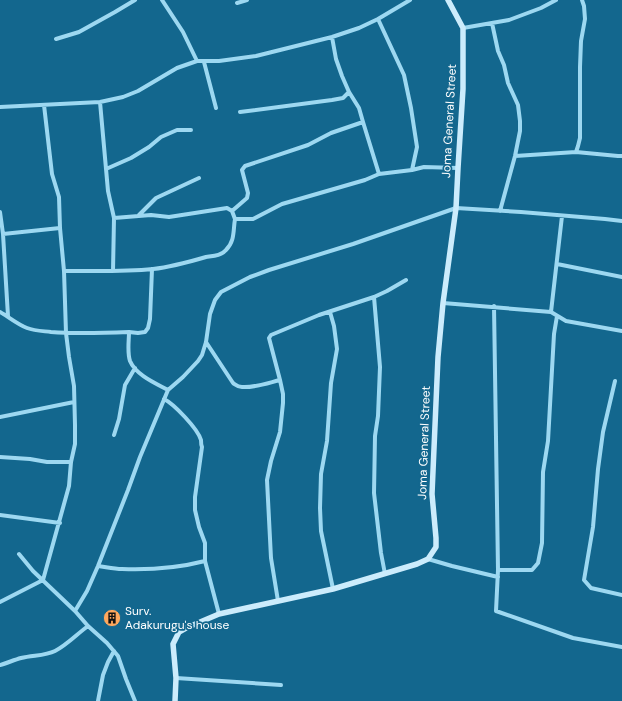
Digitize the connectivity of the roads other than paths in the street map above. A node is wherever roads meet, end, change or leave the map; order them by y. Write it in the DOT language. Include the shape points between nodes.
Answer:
graph roads {
  1 [pos="135,0"];
  2 [pos="162,0"];
  3 [pos="247,0"];
  4 [pos="410,0"];
  5 [pos="448,0"];
  6 [pos="556,0"];
  7 [pos="582,0"];
  8 [pos="237,2"];
  9 [pos="378,19"];
  10 [pos="492,23"];
  11 [pos="463,28"];
  12 [pos="332,38"];
  13 [pos="56,39"];
  14 [pos="197,61"];
  15 [pos="204,62"];
  16 [pos="349,92"];
  17 [pos="100,102"];
  18 [pos="44,104"];
  19 [pos="0,107"];
  20 [pos="216,108"];
  21 [pos="240,112"];
  22 [pos="363,122"];
  23 [pos="191,130"];
  24 [pos="576,152"];
  25 [pos="515,156"];
  26 [pos="622,156"];
  27 [pos="458,168"];
  28 [pos="106,169"];
  29 [pos="412,170"];
  30 [pos="379,174"];
  31 [pos="199,178"];
  32 [pos="456,208"];
  33 [pos="232,211"];
  34 [pos="500,211"];
  35 [pos="0,212"];
  36 [pos="139,215"];
  37 [pos="562,216"];
  38 [pos="114,218"];
  39 [pos="235,219"];
  40 [pos="622,221"];
  41 [pos="60,228"];
  42 [pos="3,234"];
  43 [pos="556,264"];
  44 [pos="152,269"];
  45 [pos="64,271"];
  46 [pos="113,271"];
  47 [pos="622,277"];
  48 [pos="406,280"];
  49 [pos="374,297"];
  50 [pos="443,303"];
  51 [pos="494,306"];
  52 [pos="0,312"];
  53 [pos="330,312"];
  54 [pos="551,312"];
  55 [pos="8,316"];
  56 [pos="557,316"];
  57 [pos="622,331"];
  58 [pos="129,332"];
  59 [pos="66,333"];
  60 [pos="206,342"];
  61 [pos="135,368"];
  62 [pos="280,380"];
  63 [pos="615,380"];
  64 [pos="168,390"];
  65 [pos="164,399"];
  66 [pos="74,402"];
  67 [pos="0,417"];
  68 [pos="114,435"];
  69 [pos="0,457"];
  70 [pos="71,462"];
  71 [pos="0,515"];
  72 [pos="60,523"];
  73 [pos="19,554"];
  74 [pos="428,559"];
  75 [pos="205,561"];
  76 [pos="98,566"];
  77 [pos="498,570"];
  78 [pos="385,574"];
  79 [pos="498,577"];
  80 [pos="43,580"];
  81 [pos="333,589"];
  82 [pos="622,594"];
  83 [pos="278,601"];
  84 [pos="0,602"];
  85 [pos="75,611"];
  86 [pos="219,614"];
  87 [pos="88,626"];
  88 [pos="622,647"];
  89 [pos="114,651"];
  90 [pos="0,665"];
  91 [pos="176,678"];
  92 [pos="281,685"];
  93 [pos="98,701"];
  94 [pos="135,701"];
  95 [pos="175,701"];
  1 -- 13 [label="street" via="79,32"];
  2 -- 14 [label="street" via="183,32"];
  3 -- 8 [label="street"];
  4 -- 9 [label="street"];
  5 -- 11 [label="street, Joma General Street"];
  6 -- 10 [label="street" via="509,20"];
  7 -- 24 [label="street" via="585,19 581,41 580,138"];
  9 -- 12 [label="street"];
  9 -- 29 [label="street" via="404,75 417,147"];
  10 -- 11 [label="street"];
  10 -- 25 [label="street" via="508,83 518,105 520,132"];
  11 -- 27 [label="street, Joma General Street" via="463,89"];
  12 -- 15 [label="street" via="256,56"];
  12 -- 16 [label="street" via="336,59"];
  14 -- 15 [label="street"];
  14 -- 17 [label="street" via="177,68 138,91"];
  15 -- 20 [label="street"];
  16 -- 21 [label="street" via="343,98"];
  16 -- 22 [label="street" via="359,108"];
  17 -- 18 [label="street"];
  17 -- 28 [label="street"];
  18 -- 19 [label="street"];
  18 -- 41 [label="street" via="52,174 59,197"];
  22 -- 30 [label="street"];
  22 -- 33 [label="street" via="331,133 308,145 245,166 242,170 247,198"];
  23 -- 28 [label="street" via="177,130 161,137 131,158"];
  24 -- 25 [label="street"];
  24 -- 26 [label="street"];
  25 -- 34 [label="street"];
  27 -- 29 [label="street" via="424,167"];
  27 -- 32 [label="street, Joma General Street"];
  28 -- 38 [label="street"];
  29 -- 30 [label="street"];
  30 -- 39 [label="street" via="282,204 253,219"];
  31 -- 36 [label="street" via="156,198"];
  32 -- 34 [label="street"];
  32 -- 50 [label="street, Joma General Street"];
  32 -- 60 [label="street" via="268,270 221,292 210,314"];
  33 -- 36 [label="street" via="227,208 169,217"];
  33 -- 39 [label="street"];
  34 -- 37 [label="street"];
  35 -- 42 [label="street"];
  36 -- 38 [label="street"];
  37 -- 40 [label="street"];
  37 -- 43 [label="street"];
  38 -- 46 [label="street"];
  39 -- 44 [label="street" via="233,238 221,254"];
  41 -- 42 [label="street"];
  41 -- 45 [label="street"];
  42 -- 55 [label="street"];
  43 -- 47 [label="street"];
  43 -- 54 [label="street"];
  44 -- 46 [label="street"];
  44 -- 58 [label="street" via="148,328 146,332"];
  45 -- 46 [label="street"];
  45 -- 59 [label="street"];
  48 -- 49 [label="street"];
  49 -- 53 [label="street"];
  49 -- 78 [label="street" via="380,367 374,493"];
  50 -- 51 [label="street"];
  50 -- 74 [label="street, Joma General Street" via="432,494 436,547"];
  51 -- 54 [label="street"];
  51 -- 77 [label="street"];
  52 -- 55 [label="street"];
  53 -- 62 [label="street" via="271,335 269,338"];
  53 -- 81 [label="street" via="337,349 321,474 320,508 321,531"];
  54 -- 56 [label="street"];
  55 -- 59 [label="street" via="36,330"];
  56 -- 57 [label="street" via="566,321"];
  56 -- 77 [label="street" via="548,441 543,472 542,543 538,563 532,570"];
  58 -- 59 [label="street"];
  58 -- 61 [label="street" via="129,354"];
  59 -- 66 [label="street"];
  60 -- 62 [label="street" via="233,383 238,386 253,386"];
  60 -- 64 [label="street" via="198,361"];
  61 -- 64 [label="street" via="143,376"];
  61 -- 68 [label="street" via="125,385"];
  62 -- 83 [label="street" via="283,403 280,432 267,480 271,558"];
  63 -- 82 [label="street" via="598,469 593,527 584,580 591,588"];
  64 -- 65 [label="street"];
  65 -- 75 [label="street" via="180,412 201,439 195,510 205,543"];
  65 -- 76 [label="street"];
  66 -- 67 [label="street"];
  66 -- 70 [label="street" via="75,444"];
  69 -- 70 [label="street"];
  70 -- 72 [label="street" via="69,486"];
  71 -- 72 [label="street"];
  72 -- 80 [label="street"];
  73 -- 80 [label="street"];
  74 -- 78 [label="street"];
  74 -- 79 [label="street"];
  75 -- 76 [label="street" via="147,569"];
  75 -- 86 [label="street"];
  76 -- 85 [label="street"];
  77 -- 79 [label="street"];
  78 -- 81 [label="street"];
  79 -- 88 [label="street" via="496,611 573,638"];
  80 -- 84 [label="street"];
  80 -- 85 [label="street"];
  81 -- 83 [label="street"];
  83 -- 86 [label="street"];
  85 -- 87 [label="street"];
  86 -- 91 [label="street" via="179,632 173,644"];
  87 -- 89 [label="street"];
  87 -- 90 [label="street" via="57,650"];
  89 -- 93 [label="street" via="103,674"];
  89 -- 94 [label="street"];
  91 -- 92 [label="street"];
  91 -- 95 [label="street"];
}
